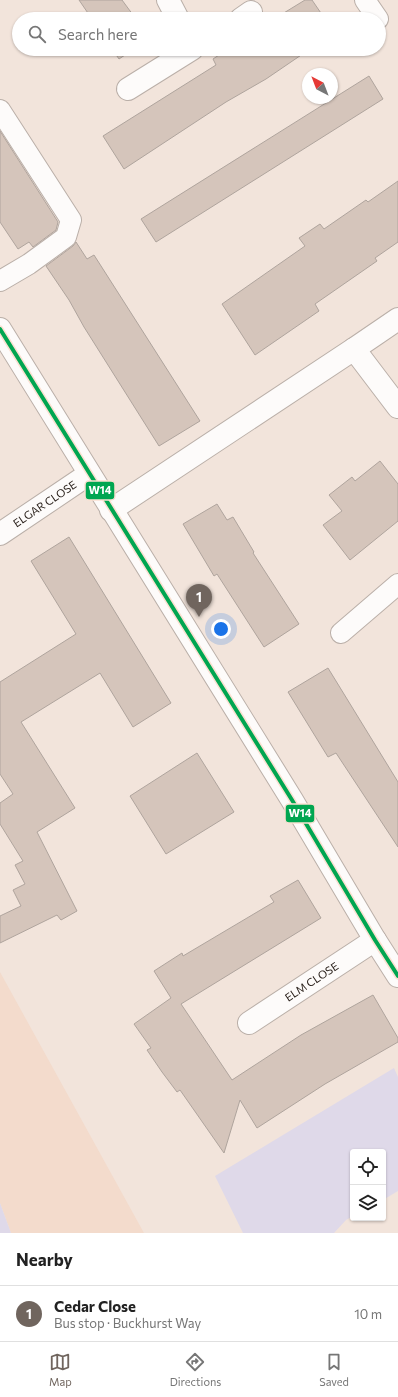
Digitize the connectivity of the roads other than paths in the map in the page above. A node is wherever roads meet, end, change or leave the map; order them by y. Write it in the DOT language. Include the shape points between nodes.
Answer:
graph roads {
  1 [pos="168,0"];
  2 [pos="365,0"];
  3 [pos="174,12"];
  4 [pos="373,12"];
  5 [pos="181,56"];
  6 [pos="128,89"];
  7 [pos="0,110"];
  8 [pos="0,282"];
  9 [pos="398,319"];
  10 [pos="0,329"];
  11 [pos="354,349"];
  12 [pos="398,407"];
  13 [pos="89,474"];
  14 [pos="111,510"];
  15 [pos="0,534"];
  16 [pos="398,584"];
  17 [pos="341,633"];
  18 [pos="375,940"];
  19 [pos="398,976"];
  20 [pos="249,1023"];
  1 -- 3 [label="street"];
  2 -- 4 [label="lane"];
  5 -- 6 [label="street"];
  7 -- 8 [label="lane" via="71,220 66,237"];
  9 -- 11 [label="street"];
  10 -- 13 [label="street"];
  11 -- 12 [label="street"];
  11 -- 14 [label="street"];
  13 -- 14 [label="street"];
  13 -- 15 [label="street, ELGAR CLOSE"];
  14 -- 18 [label="street" via="292,800"];
  16 -- 17 [label="lane"];
  18 -- 19 [label="street"];
  18 -- 20 [label="street, ELM CLOSE"];
}
